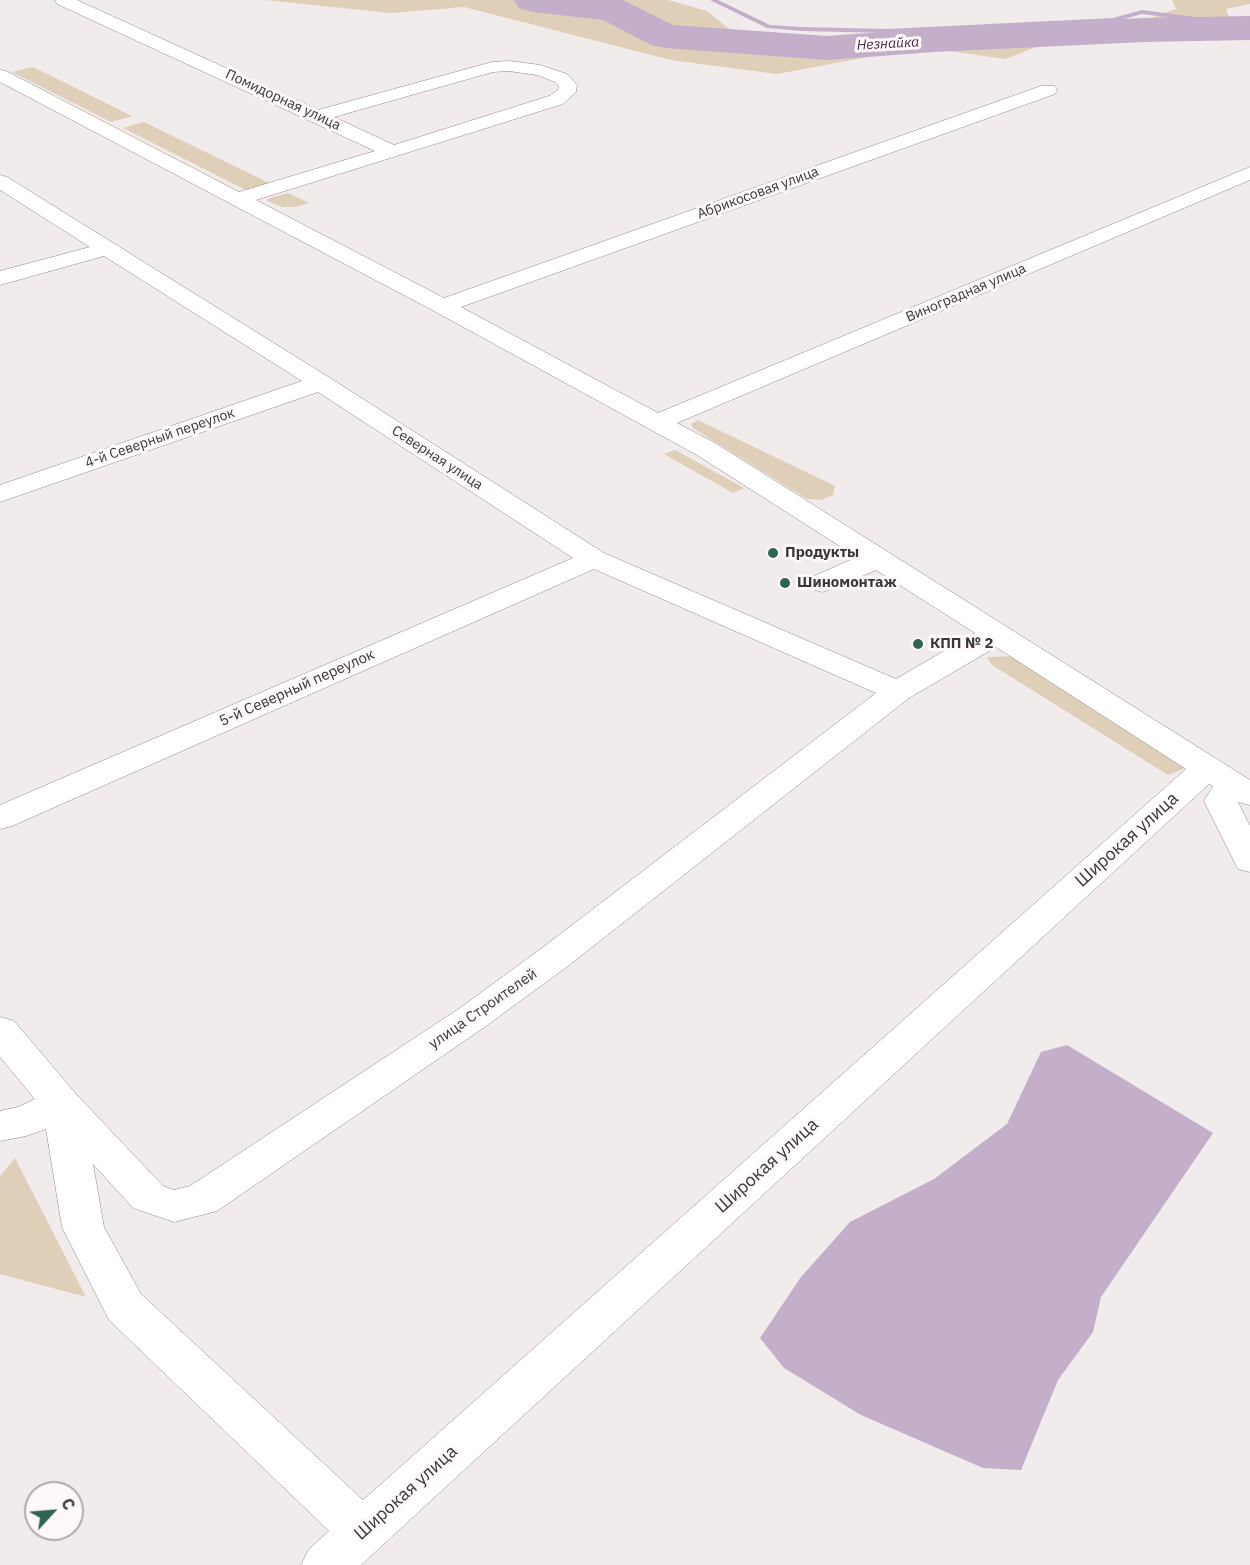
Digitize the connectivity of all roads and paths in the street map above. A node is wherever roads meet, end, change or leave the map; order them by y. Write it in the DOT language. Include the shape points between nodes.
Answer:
graph roads {
  1 [pos="63,0"];
  2 [pos="0,75"];
  3 [pos="1048,90"];
  4 [pos="318,116"];
  5 [pos="393,152"];
  6 [pos="1250,173"];
  7 [pos="0,181"];
  8 [pos="238,199"];
  9 [pos="106,249"];
  10 [pos="0,278"];
  11 [pos="442,306"];
  12 [pos="321,383"];
  13 [pos="670,417"];
  14 [pos="0,494"];
  15 [pos="879,558"];
  16 [pos="594,559"];
  17 [pos="822,583"];
  18 [pos="998,634"];
  19 [pos="898,691"];
  20 [pos="1231,783"];
  21 [pos="0,818"];
  22 [pos="1250,861"];
  23 [pos="0,1031"];
  24 [pos="62,1104"];
  25 [pos="0,1126"];
  26 [pos="363,1532"];
  27 [pos="326,1565"];
  1 -- 4 [label="street, Помидорная улица"];
  2 -- 8 [label="street"];
  3 -- 11 [label="street, Абрикосовая улица"];
  4 -- 5 [label="street, Помидорная улица"];
  4 -- 5 [label="street" via="492,66 540,70 568,85 567,92 556,100"];
  5 -- 8 [label="street"];
  6 -- 13 [label="street, Виноградная улица"];
  7 -- 9 [label="street, Северная улица"];
  8 -- 11 [label="street"];
  9 -- 10 [label="street"];
  9 -- 12 [label="street, Северная улица"];
  11 -- 13 [label="street"];
  12 -- 14 [label="street, 4-й Северный переулок"];
  12 -- 16 [label="street, Северная улица"];
  13 -- 15 [label="street" via="737,468"];
  15 -- 17 [label="street"];
  15 -- 18 [label="street"];
  16 -- 19 [label="street, Северная улица"];
  16 -- 21 [label="street, 5-й Северный переулок"];
  18 -- 19 [label="street, улица Строителей"];
  18 -- 20 [label="street"];
  19 -- 24 [label="street, улица Строителей" via="473,1017 202,1199 174,1206 148,1197"];
  20 -- 22 [label="street" via="1221,801"];
  20 -- 26 [label="street, Широкая улица"];
  23 -- 24 [label="street, улица Строителей"];
  24 -- 25 [label="street" via="26,1121"];
  24 -- 26 [label="street" via="83,1227 125,1307"];
  26 -- 27 [label="street, Широкая улица"];
}
